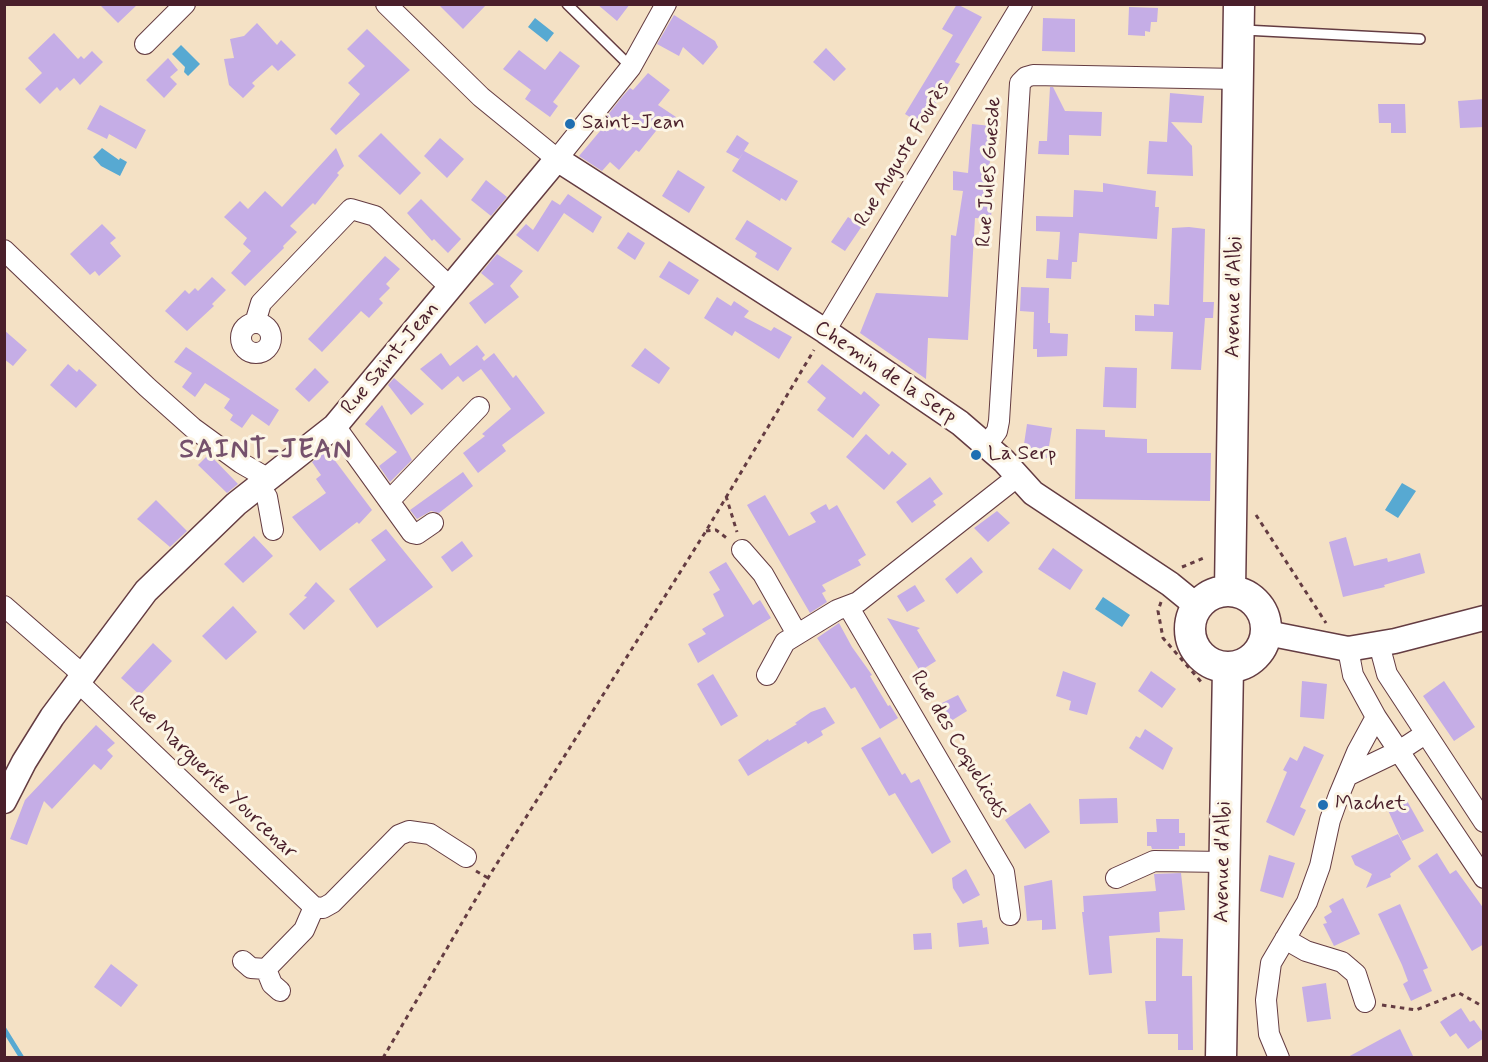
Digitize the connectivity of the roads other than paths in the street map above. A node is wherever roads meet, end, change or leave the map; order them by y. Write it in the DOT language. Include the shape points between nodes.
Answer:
graph roads {
  1 [pos="185,4"];
  2 [pos="386,4"];
  3 [pos="567,4"];
  4 [pos="666,4"];
  5 [pos="1022,4"];
  6 [pos="1239,17"];
  7 [pos="1420,39"];
  8 [pos="145,44"];
  9 [pos="631,67"];
  10 [pos="1238,78"];
  11 [pos="557,159"];
  12 [pos="4,250"];
  13 [pos="451,288"];
  14 [pos="255,323"];
  15 [pos="825,331"];
  16 [pos="479,407"];
  17 [pos="335,426"];
  18 [pos="986,446"];
  19 [pos="1017,477"];
  20 [pos="263,482"];
  21 [pos="389,501"];
  22 [pos="433,523"];
  23 [pos="273,530"];
  24 [pos="742,550"];
  25 [pos="1230,590"];
  26 [pos="4,606"];
  27 [pos="848,606"];
  28 [pos="1197,606"];
  29 [pos="1484,618"];
  30 [pos="1267,633"];
  31 [pos="797,634"];
  32 [pos="1379,644"];
  33 [pos="1348,649"];
  34 [pos="1228,668"];
  35 [pos="767,675"];
  36 [pos="80,678"];
  37 [pos="1376,717"];
  38 [pos="1425,734"];
  39 [pos="1399,751"];
  40 [pos="1349,775"];
  41 [pos="4,801"];
  42 [pos="1484,822"];
  43 [pos="466,857"];
  44 [pos="1224,862"];
  45 [pos="1116,878"];
  46 [pos="1484,878"];
  47 [pos="314,907"];
  48 [pos="1010,915"];
  49 [pos="1285,939"];
  50 [pos="243,960"];
  51 [pos="266,969"];
  52 [pos="280,991"];
  53 [pos="1365,1002"];
  54 [pos="1221,1058"];
  55 [pos="1279,1058"];
  1 -- 8 [label="street"];
  2 -- 11 [label="street" via="481,97"];
  3 -- 9 [label="lane"];
  4 -- 9 [label="street, Rue Saint-Jean"];
  5 -- 15 [label="street, Rue Auguste Fourès"];
  6 -- 7 [label="lane"];
  6 -- 10 [label="main road, Avenue d'Albi"];
  9 -- 11 [label="street, Rue Saint-Jean"];
  10 -- 18 [label="street, Rue Jules Guesde" via="1033,75 1020,83 999,421"];
  10 -- 25 [label="main road, Avenue d'Albi"];
  11 -- 13 [label="street, Rue Saint-Jean"];
  11 -- 15 [label="street, Chemin de la Serp"];
  12 -- 20 [label="street" via="147,387"];
  13 -- 14 [label="street" via="375,216 351,209 261,303"];
  13 -- 17 [label="street, Rue Saint-Jean"];
  15 -- 18 [label="street, Chemin de la Serp" via="960,423"];
  16 -- 21 [label="street"];
  17 -- 20 [label="street, Rue Saint-Jean"];
  17 -- 21 [label="street"];
  18 -- 19 [label="street, Chemin de la Serp"];
  19 -- 27 [label="street"];
  19 -- 28 [label="street, Chemin de la Serp" via="1033,493"];
  20 -- 23 [label="street"];
  20 -- 36 [label="street, Rue Saint-Jean" via="213,524 146,591"];
  21 -- 22 [label="street" via="412,533 417,534"];
  24 -- 31 [label="street" via="762,574"];
  25 -- 28 [label="main road" via="1213,593"];
  25 -- 30 [label="main road" via="1254,599 1266,619"];
  26 -- 36 [label="street, Rue Marguerite Yourcenar"];
  27 -- 31 [label="street"];
  27 -- 48 [label="street, Rue des Coquelicots" via="1004,872"];
  28 -- 34 [label="main road" via="1190,629 1194,646 1206,660"];
  29 -- 32 [label="street"];
  30 -- 33 [label="street"];
  30 -- 34 [label="main road" via="1259,652"];
  31 -- 35 [label="street" via="784,642"];
  32 -- 33 [label="street"];
  32 -- 38 [label="street" via="1387,674"];
  33 -- 37 [label="street" via="1353,675"];
  34 -- 44 [label="main road, Avenue d'Albi"];
  36 -- 41 [label="street, Rue Saint-Jean" via="24,762"];
  36 -- 47 [label="street, Rue Marguerite Yourcenar"];
  37 -- 39 [label="street"];
  37 -- 40 [label="street"];
  38 -- 39 [label="street"];
  38 -- 42 [label="street"];
  39 -- 40 [label="street"];
  39 -- 46 [label="street"];
  40 -- 49 [label="street" via="1330,820 1307,902"];
  43 -- 47 [label="street" via="430,834 409,831 399,835 332,903"];
  44 -- 45 [label="street" via="1154,861"];
  44 -- 54 [label="main road, Avenue d'Albi"];
  47 -- 51 [label="street" via="304,930"];
  49 -- 53 [label="street" via="1306,951 1342,962 1356,974"];
  49 -- 55 [label="street" via="1271,963 1266,1000 1269,1034"];
  50 -- 51 [label="street" via="251,968"];
  51 -- 52 [label="street"];
}
